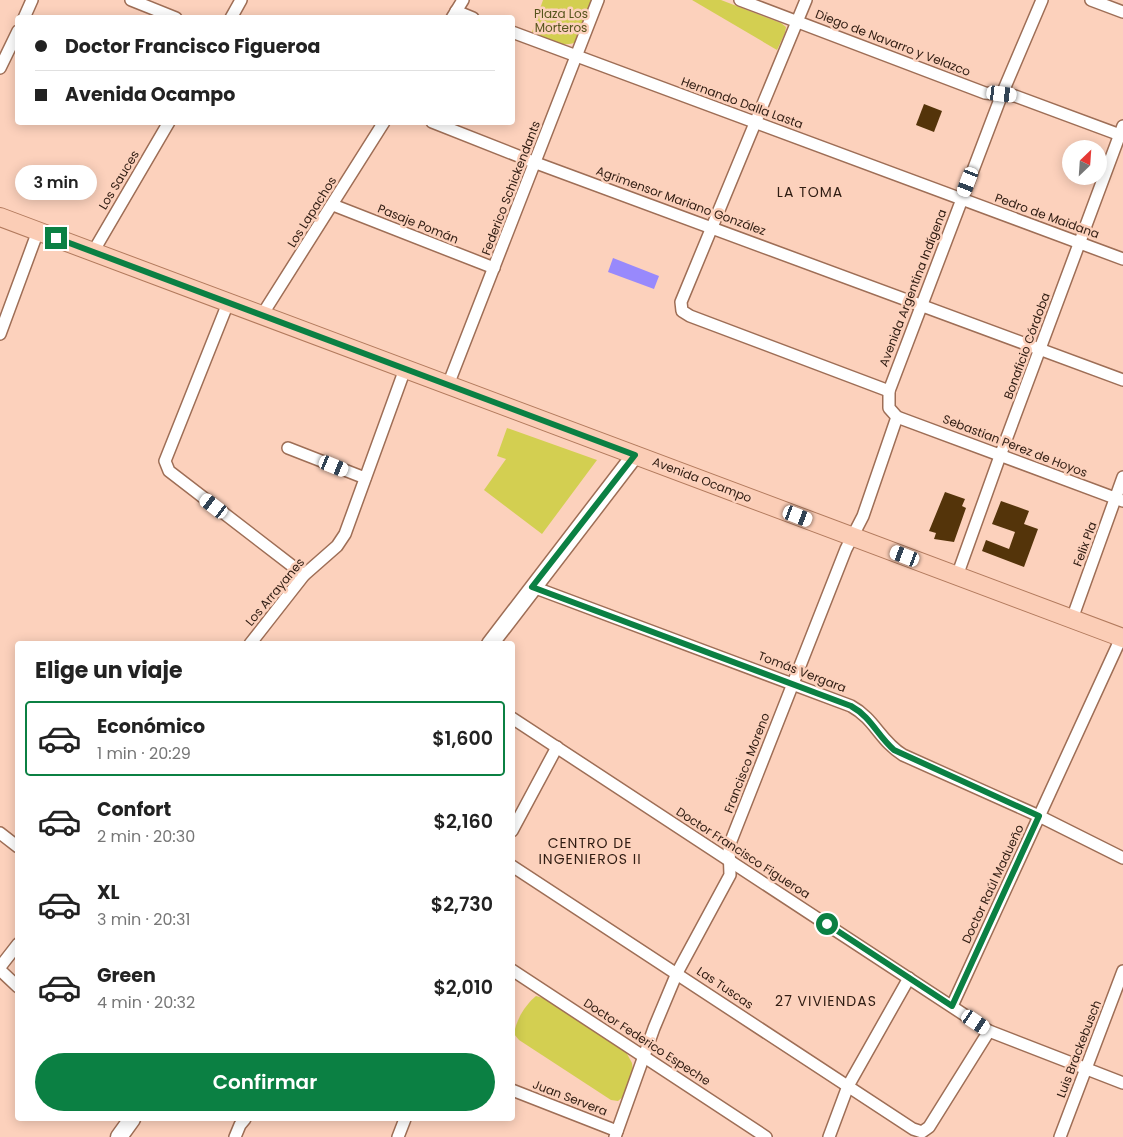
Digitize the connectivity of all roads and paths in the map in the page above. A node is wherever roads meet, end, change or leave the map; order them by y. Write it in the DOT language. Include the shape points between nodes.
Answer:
graph roads {
  1 [pos="32,0"];
  2 [pos="131,0"];
  3 [pos="241,0"];
  4 [pos="462,0"];
  5 [pos="598,0"];
  6 [pos="740,0"];
  7 [pos="806,0"];
  8 [pos="1042,0"];
  9 [pos="1092,0"];
  10 [pos="1123,12"];
  11 [pos="454,14"];
  12 [pos="25,15"];
  13 [pos="168,15"];
  14 [pos="233,15"];
  15 [pos="797,22"];
  16 [pos="515,33"];
  17 [pos="15,37"];
  18 [pos="576,56"];
  19 [pos="0,68"];
  20 [pos="1002,94"];
  21 [pos="754,123"];
  22 [pos="167,125"];
  23 [pos="382,125"];
  24 [pos="440,125"];
  25 [pos="1122,132"];
  26 [pos="536,163"];
  27 [pos="962,199"];
  28 [pos="333,204"];
  29 [pos="0,217"];
  30 [pos="712,227"];
  31 [pos="38,232"];
  32 [pos="1079,242"];
  33 [pos="92,252"];
  34 [pos="1123,258"];
  35 [pos="494,268"];
  36 [pos="228,302"];
  37 [pos="921,305"];
  38 [pos="262,315"];
  39 [pos="0,334"];
  40 [pos="1041,349"];
  41 [pos="405,369"];
  42 [pos="1123,380"];
  43 [pos="448,385"];
  44 [pos="889,391"];
  45 [pos="897,417"];
  46 [pos="288,448"];
  47 [pos="635,455"];
  48 [pos="1000,456"];
  49 [pos="1123,477"];
  50 [pos="365,478"];
  51 [pos="1119,500"];
  52 [pos="852,537"];
  53 [pos="304,575"];
  54 [pos="957,576"];
  55 [pos="532,587"];
  56 [pos="1072,620"];
  57 [pos="1122,638"];
  58 [pos="252,641"];
  59 [pos="492,641"];
  60 [pos="793,683"];
  61 [pos="515,720"];
  62 [pos="556,747"];
  63 [pos="1039,816"];
  64 [pos="515,825"];
  65 [pos="0,833"];
  66 [pos="15,846"];
  67 [pos="1123,858"];
  68 [pos="729,860"];
  69 [pos="515,868"];
  70 [pos="15,948"];
  71 [pos="0,969"];
  72 [pos="1123,971"];
  73 [pos="515,972"];
  74 [pos="677,973"];
  75 [pos="909,978"];
  76 [pos="15,984"];
  77 [pos="952,1006"];
  78 [pos="989,1031"];
  79 [pos="644,1057"];
  80 [pos="1086,1069"];
  81 [pos="1123,1083"];
  82 [pos="848,1086"];
  83 [pos="515,1091"];
  84 [pos="131,1121"];
  85 [pos="243,1121"];
  86 [pos="403,1121"];
  87 [pos="616,1134"];
  88 [pos="119,1137"];
  89 [pos="235,1137"];
  90 [pos="398,1137"];
  91 [pos="766,1137"];
  92 [pos="828,1137"];
  93 [pos="1060,1137"];
  1 -- 12 [label="street"];
  2 -- 13 [label="street"];
  3 -- 14 [label="street"];
  4 -- 11 [label="street"];
  5 -- 18 [label="street, Federico Schickendants"];
  6 -- 15 [label="street, Diego de Navarro y Velazco"];
  7 -- 15 [label="street"];
  8 -- 20 [label="street, Avenida Argentina Indígena"];
  9 -- 10 [label="street"];
  15 -- 20 [label="street, Diego de Navarro y Velazco" via="985,93"];
  15 -- 21 [label="street"];
  16 -- 18 [label="street, Hernando Dalla Lasta"];
  17 -- 19 [label="street"];
  18 -- 21 [label="street, Hernando Dalla Lasta"];
  18 -- 26 [label="street, Federico Schickendants"];
  20 -- 25 [label="street, Diego de Navarro y Velazco"];
  20 -- 27 [label="street, Avenida Argentina Indígena"];
  21 -- 27 [label="street, Hernando Dalla Lasta"];
  21 -- 30 [label="street"];
  22 -- 33 [label="street, Los Sauces"];
  23 -- 28 [label="street, Los Lapachos"];
  24 -- 26 [label="street, Agrimensor Mariano González"];
  25 -- 32 [label="street, Bonaficio Córdoba"];
  26 -- 30 [label="street, Agrimensor Mariano González"];
  26 -- 35 [label="street, Federico Schickendants"];
  27 -- 32 [label="street, Pedro de Maidana"];
  27 -- 37 [label="street, Avenida Argentina Indígena"];
  28 -- 35 [label="street, Pasaje Pomán"];
  28 -- 38 [label="street, Los Lapachos"];
  29 -- 31 [label="main road, Avenida Ocampo"];
  30 -- 37 [label="street, Agrimensor Mariano González"];
  30 -- 44 [label="street" via="680,302 682,311"];
  31 -- 33 [label="main road, Avenida Ocampo"];
  31 -- 39 [label="street"];
  32 -- 34 [label="street, Pedro de Maidana"];
  32 -- 40 [label="street, Bonaficio Córdoba"];
  33 -- 36 [label="main road, Avenida Ocampo"];
  35 -- 43 [label="street, Federico Schickendants"];
  36 -- 38 [label="main road, Avenida Ocampo"];
  36 -- 53 [label="street" via="165,461 169,471"];
  37 -- 40 [label="street, Agrimensor Mariano González"];
  37 -- 44 [label="street, Avenida Argentina Indígena"];
  38 -- 41 [label="main road, Avenida Ocampo"];
  40 -- 42 [label="street, Agrimensor Mariano González"];
  40 -- 48 [label="street, Bonaficio Córdoba"];
  41 -- 43 [label="main road, Avenida Ocampo"];
  41 -- 50 [label="street, Los Arrayanes"];
  43 -- 47 [label="main road, Avenida Ocampo"];
  44 -- 45 [label="street" via="889,408"];
  45 -- 48 [label="street, Sebastian Perez de Hoyos"];
  45 -- 52 [label="street" via="864,516"];
  46 -- 50 [label="street"];
  47 -- 52 [label="main road, Avenida Ocampo"];
  47 -- 55 [label="main road"];
  48 -- 51 [label="street, Sebastian Perez de Hoyos"];
  48 -- 54 [label="street, Bonaficio Córdoba"];
  49 -- 51 [label="street, Felix Pla"];
  50 -- 53 [label="street, Los Arrayanes" via="345,534 337,546"];
  51 -- 56 [label="street, Felix Pla"];
  52 -- 54 [label="main road, Avenida Ocampo"];
  52 -- 60 [label="street, Francisco Moreno"];
  53 -- 58 [label="street, Los Arrayanes"];
  54 -- 56 [label="main road, Avenida Ocampo"];
  55 -- 59 [label="main road"];
  55 -- 60 [label="street, Tomás Vergara"];
  56 -- 57 [label="main road, Avenida Ocampo"];
  57 -- 63 [label="street, Doctor Raúl Madueño"];
  60 -- 63 [label="street, Tomás Vergara" via="861,711 886,743 903,755"];
  60 -- 68 [label="street, Francisco Moreno" via="729,846"];
  61 -- 62 [label="street, Doctor Francisco Figueroa"];
  62 -- 64 [label="street"];
  62 -- 68 [label="street, Doctor Francisco Figueroa"];
  63 -- 67 [label="street, Tomás Vergara"];
  63 -- 77 [label="street, Doctor Raúl Madueño"];
  65 -- 66 [label="street"];
  68 -- 74 [label="street, Francisco Moreno" via="730,875"];
  68 -- 75 [label="street, Doctor Francisco Figueroa"];
  69 -- 74 [label="street, Las Tuscas"];
  70 -- 71 [label="street"];
  71 -- 76 [label="street"];
  72 -- 80 [label="street, Luis Brackebusch"];
  73 -- 79 [label="street, Doctor Federico Espeche"];
  74 -- 79 [label="street, Francisco Moreno"];
  74 -- 82 [label="street, Las Tuscas"];
  75 -- 77 [label="street, Doctor Francisco Figueroa"];
  75 -- 82 [label="street"];
  77 -- 78 [label="street, Doctor Francisco Figueroa"];
  78 -- 80 [label="street, Doctor Francisco Figueroa"];
  78 -- 82 [label="street, Las Tuscas" via="929,1127 922,1132"];
  79 -- 87 [label="street, Francisco Moreno"];
  79 -- 91 [label="street, Doctor Federico Espeche"];
  80 -- 81 [label="street, Doctor Francisco Figueroa"];
  80 -- 93 [label="street, Luis Brackebusch"];
  82 -- 92 [label="street"];
  83 -- 87 [label="street, Juan Servera"];
  84 -- 88 [label="main road"];
  85 -- 89 [label="street"];
  86 -- 90 [label="street"];
}
